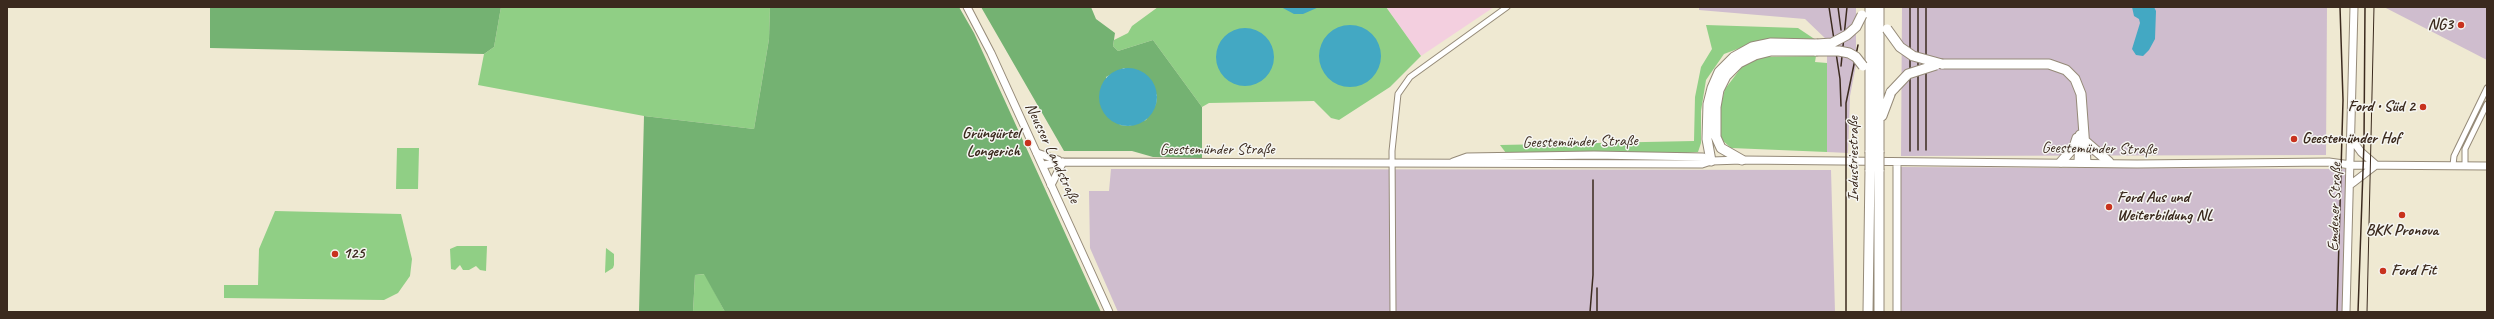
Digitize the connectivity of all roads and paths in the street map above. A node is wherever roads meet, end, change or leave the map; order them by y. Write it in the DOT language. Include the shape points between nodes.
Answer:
graph roads {
  1 [pos="967,7"];
  2 [pos="1506,7"];
  3 [pos="1870,7"];
  4 [pos="1879,7"];
  5 [pos="1883,7"];
  6 [pos="2354,7"];
  7 [pos="1863,11"];
  8 [pos="1817,48"];
  9 [pos="1942,64"];
  10 [pos="2487,88"];
  11 [pos="2487,104"];
  12 [pos="1870,121"];
  13 [pos="1879,126"];
  14 [pos="2082,128"];
  15 [pos="1716,137"];
  16 [pos="2352,138"];
  17 [pos="2086,142"];
  18 [pos="1037,152"];
  19 [pos="1874,152"];
  20 [pos="1742,160"];
  21 [pos="1711,161"];
  22 [pos="1064,162"];
  23 [pos="1897,162"];
  24 [pos="2061,162"];
  25 [pos="2082,162"];
  26 [pos="2109,162"];
  27 [pos="1392,163"];
  28 [pos="1042,165"];
  29 [pos="2351,165"];
  30 [pos="2376,165"];
  31 [pos="2453,165"];
  32 [pos="2465,165"];
  33 [pos="2487,166"];
  34 [pos="1874,170"];
  35 [pos="1051,185"];
  36 [pos="2350,185"];
  37 [pos="1109,312"];
  38 [pos="1393,312"];
  39 [pos="1868,312"];
  40 [pos="1879,312"];
  41 [pos="1897,312"];
  42 [pos="2346,312"];
  1 -- 18 [label="street, Neusser Landstraße"];
  2 -- 27 [label="street" via="1425,65 1403,85 1395,107"];
  3 -- 12 [label="highway, Industriestraße"];
  4 -- 13 [label="highway, Industriestraße"];
  5 -- 9 [label="highway, bridge" via="1887,29 1900,47 1913,56"];
  6 -- 16 [label="street, Emdener Straße"];
  7 -- 8 [label="highway, bridge" via="1856,27 1847,35"];
  8 -- 12 [label="highway, bridge" via="1849,53 1863,66"];
  8 -- 15 [label="highway" via="1771,51 1755,55 1740,63 1726,76 1719,90"];
  8 -- 21 [label="highway" via="1771,43 1752,48 1734,57 1719,72 1708,104"];
  9 -- 13 [label="highway, bridge" via="1916,70 1901,80 1891,92"];
  9 -- 14 [label="highway" via="2059,66 2072,74 2078,86"];
  10 -- 31 [label="street" via="2454,156"];
  11 -- 32 [label="street" via="2465,149"];
  12 -- 19 [label="highway, Industriestraße"];
  13 -- 19 [label="highway, Industriestraße"];
  14 -- 17 [label="highway"];
  14 -- 24 [label="highway" via="2074,147"];
  14 -- 25 [label="highway"];
  15 -- 20 [label="highway" via="1721,148"];
  15 -- 21 [label="highway"];
  16 -- 29 [label="street, Emdener Straße"];
  16 -- 30 [label="street" via="2361,152"];
  17 -- 25 [label="highway"];
  17 -- 26 [label="highway"];
  18 -- 22 [label="street"];
  18 -- 28 [label="street, Neusser Landstraße"];
  19 -- 34 [label="highway, Industriestraße, bridge"];
  20 -- 21 [label="street, Geestemünder Straße"];
  20 -- 23 [label="street, Geestemünder Straße"];
  21 -- 27 [label="street, Geestemünder Straße" via="1702,164"];
  22 -- 27 [label="street, Geestemünder Straße"];
  22 -- 28 [label="street, Geestemünder Straße"];
  22 -- 35 [label="street"];
  23 -- 24 [label="street, Geestemünder Straße"];
  23 -- 41 [label="street"];
  24 -- 25 [label="street, Geestemünder Straße"];
  25 -- 26 [label="street, Geestemünder Straße"];
  26 -- 29 [label="street, Geestemünder Straße" via="2329,162"];
  27 -- 38 [label="street"];
  28 -- 35 [label="street, Neusser Landstraße"];
  29 -- 30 [label="street, Geestemünder Straße"];
  29 -- 36 [label="street, Emdener Straße"];
  30 -- 31 [label="street, Geestemünder Straße"];
  30 -- 36 [label="street"];
  31 -- 32 [label="street, Geestemünder Straße"];
  32 -- 33 [label="street, Geestemünder Straße"];
  34 -- 39 [label="highway, Industriestraße"];
  34 -- 40 [label="highway, Industriestraße"];
  35 -- 37 [label="street, Neusser Landstraße"];
  36 -- 42 [label="street, Emdener Straße"];
}
